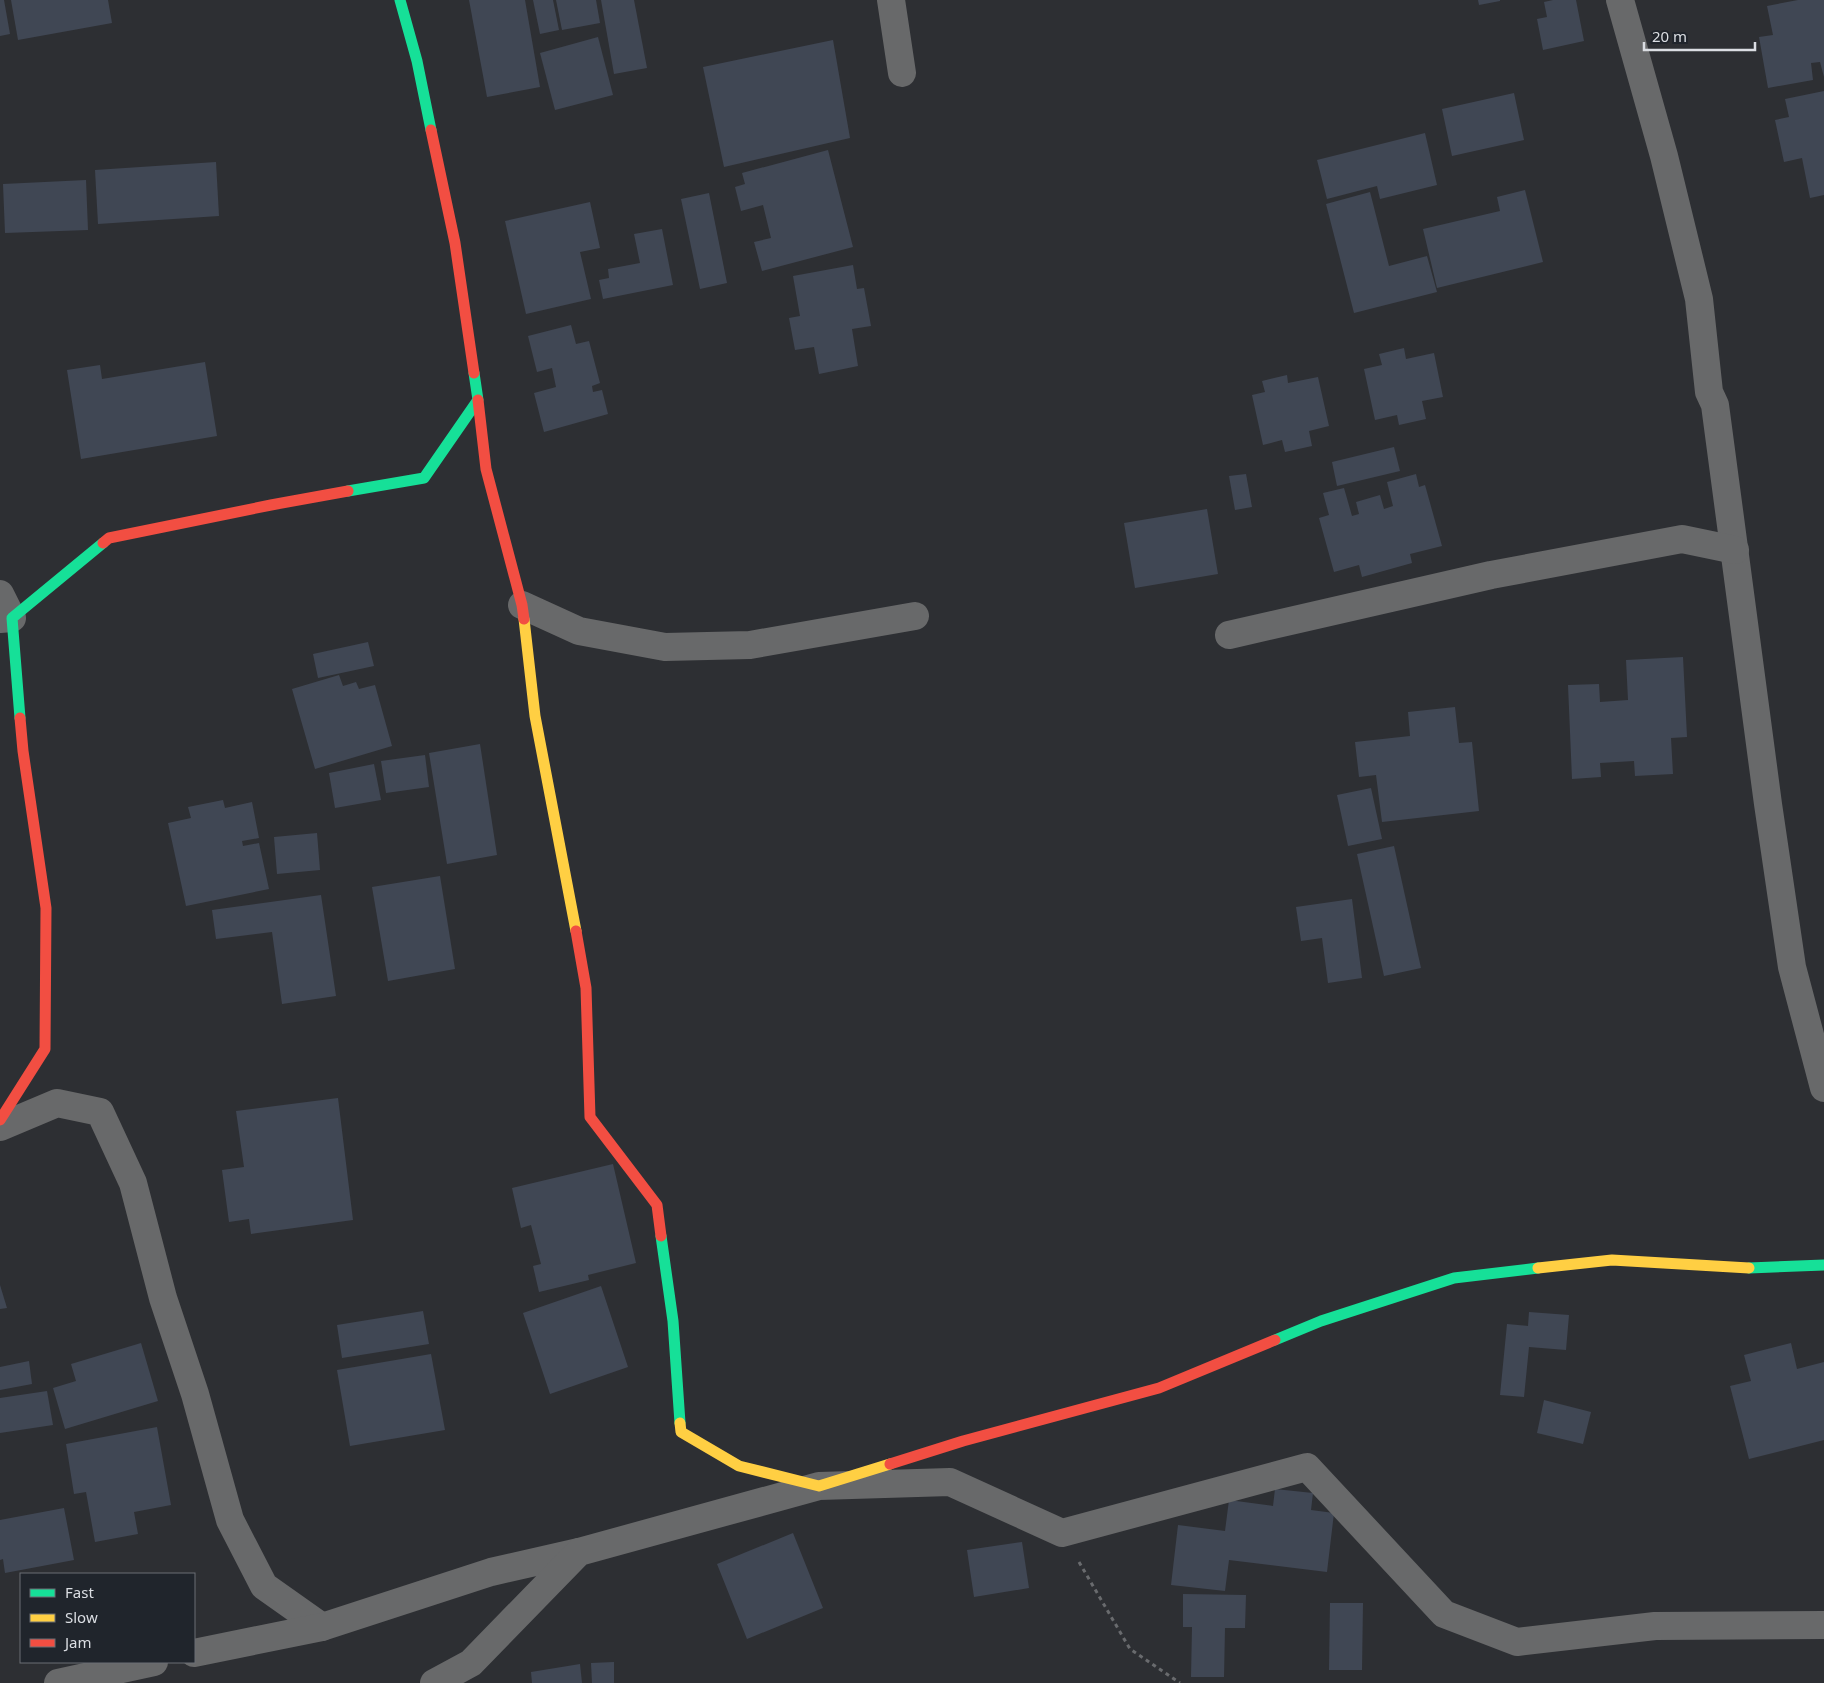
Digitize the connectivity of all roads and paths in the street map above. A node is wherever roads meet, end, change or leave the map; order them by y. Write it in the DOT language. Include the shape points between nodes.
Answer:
graph roads {
  1 [pos="400,0"];
  2 [pos="892,0"];
  3 [pos="1620,0"];
  4 [pos="902,73"];
  5 [pos="478,400"];
  6 [pos="1735,550"];
  7 [pos="0,594"];
  8 [pos="522,604"];
  9 [pos="914,616"];
  10 [pos="6,619"];
  11 [pos="1229,635"];
  12 [pos="1824,1088"];
  13 [pos="0,1120"];
  14 [pos="0,1127"];
  15 [pos="1824,1265"];
  16 [pos="819,1486"];
  17 [pos="1062,1532"];
  18 [pos="579,1552"];
  19 [pos="1824,1625"];
  20 [pos="322,1627"];
  21 [pos="195,1653"];
  22 [pos="149,1663"];
  23 [pos="58,1683"];
  24 [pos="434,1683"];
  25 [pos="1180,1683"];
  1 -- 5 [label="street" via="417,61 455,243"];
  2 -- 4 [label="street"];
  3 -- 6 [label="street" via="1700,299 1708,392 1715,405"];
  5 -- 8 [label="street" via="486,469"];
  5 -- 10 [label="street" via="424,478 109,538"];
  6 -- 11 [label="street" via="1682,538 1491,575"];
  6 -- 12 [label="street" via="1792,967"];
  7 -- 10 [label="street"];
  8 -- 9 [label="street" via="579,631 665,647 750,645"];
  8 -- 16 [label="street" via="535,716 586,988 590,1117 657,1205 672,1321 680,1432 740,1466"];
  10 -- 13 [label="street" via="46,908 45,1049"];
  14 -- 20 [label="street" via="56,1103 100,1112 133,1183 163,1298 195,1394 230,1520 264,1586"];
  15 -- 16 [label="street" via="1754,1268 1612,1260 1454,1278 1321,1321 1159,1388 963,1440"];
  16 -- 17 [label="street" via="950,1482"];
  16 -- 18 [label="street"];
  17 -- 19 [label="street" via="1307,1467 1444,1614 1516,1642 1655,1626"];
  17 -- 25 [label="path" via="1130,1649"];
  18 -- 20 [label="street" via="491,1572"];
  18 -- 24 [label="street" via="471,1663"];
  20 -- 21 [label="street"];
  22 -- 23 [label="street"];
}
